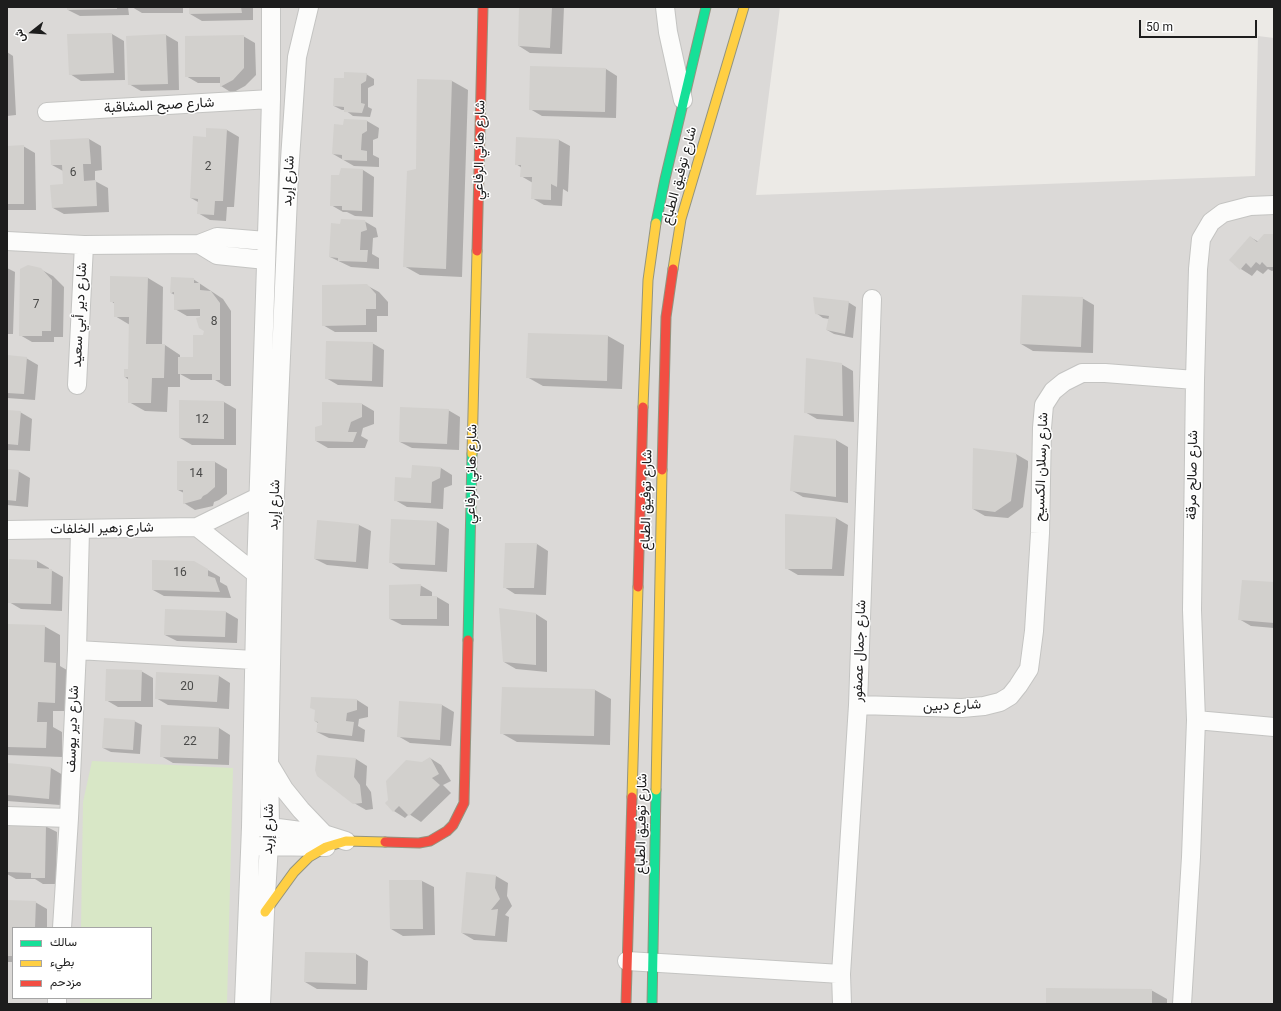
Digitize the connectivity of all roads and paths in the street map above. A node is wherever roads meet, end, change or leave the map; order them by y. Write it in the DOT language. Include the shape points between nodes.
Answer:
graph roads {
  1 [pos="271,7"];
  2 [pos="309,7"];
  3 [pos="483,7"];
  4 [pos="665,7"];
  5 [pos="706,7"];
  6 [pos="744,7"];
  7 [pos="271,99"];
  8 [pos="684,100"];
  9 [pos="47,112"];
  10 [pos="1274,205"];
  11 [pos="7,241"];
  12 [pos="266,241"];
  13 [pos="199,244"];
  14 [pos="84,245"];
  15 [pos="266,260"];
  16 [pos="872,299"];
  17 [pos="1195,380"];
  18 [pos="77,385"];
  19 [pos="258,496"];
  20 [pos="197,527"];
  21 [pos="7,530"];
  22 [pos="80,530"];
  23 [pos="256,574"];
  24 [pos="77,650"];
  25 [pos="254,660"];
  26 [pos="1029,669"];
  27 [pos="858,705"];
  28 [pos="1196,720"];
  29 [pos="1274,727"];
  30 [pos="269,763"];
  31 [pos="7,816"];
  32 [pos="69,818"];
  33 [pos="251,827"];
  34 [pos="270,827"];
  35 [pos="325,840"];
  36 [pos="346,841"];
  37 [pos="250,846"];
  38 [pos="269,846"];
  39 [pos="265,912"];
  40 [pos="62,927"];
  41 [pos="627,961"];
  42 [pos="654,963"];
  43 [pos="841,974"];
  44 [pos="244,1004"];
  45 [pos="261,1004"];
  46 [pos="626,1004"];
  47 [pos="652,1004"];
  48 [pos="842,1004"];
  49 [pos="1182,1004"];
  1 -- 7 [label="street, شارع إربد"];
  2 -- 30 [label="street, شارع إربد" via="297,57 289,174 274,516"];
  3 -- 36 [label="street, شارع هاني الرفاعي" via="464,803 453,825 430,841"];
  4 -- 8 [label="street" via="668,32"];
  5 -- 8 [label="street, شارع توفيق الطباع"];
  6 -- 42 [label="street, شارع توفيق الطباع" via="681,219 666,318"];
  7 -- 9 [label="street, شارع صبح المشاقبة"];
  7 -- 12 [label="street, شارع إربد"];
  8 -- 41 [label="street, شارع توفيق الطباع" via="654,232 648,280"];
  10 -- 17 [label="street, شارع صالح مرقة" via="1250,206 1223,213 1211,222 1201,239"];
  11 -- 14 [label="street, شارع دير أبي سعيد"];
  12 -- 13 [label="street, شارع دير أبي سعيد" via="217,237"];
  12 -- 15 [label="street, شارع إربد"];
  13 -- 14 [label="street, شارع دير أبي سعيد"];
  13 -- 15 [label="street" via="217,255"];
  14 -- 18 [label="street, شارع دير أبي سعيد"];
  15 -- 19 [label="street, شارع إربد"];
  16 -- 27 [label="street, شارع جمال عصفور"];
  17 -- 26 [label="street, شارع رسلان الكسيح" via="1082,373 1053,391 1044,405 1040,533"];
  17 -- 28 [label="street, شارع صالح مرقة" via="1192,610"];
  19 -- 20 [label="street, شارع زهير الخلفات"];
  19 -- 23 [label="street, شارع إربد"];
  20 -- 22 [label="street, شارع زهير الخلفات"];
  20 -- 23 [label="street"];
  21 -- 22 [label="street, شارع زهير الخلفات"];
  22 -- 24 [label="street, شارع دير يوسف"];
  23 -- 25 [label="street, شارع إربد"];
  24 -- 25 [label="street"];
  24 -- 32 [label="street, شارع دير يوسف"];
  25 -- 33 [label="street, شارع إربد"];
  26 -- 27 [label="street, شارع دبين" via="1010,696 1000,702 984,706 956,708"];
  27 -- 43 [label="street, شارع جمال عصفور"];
  28 -- 29 [label="street"];
  28 -- 49 [label="street, شارع صالح مرقة"];
  30 -- 34 [label="street, شارع إربد"];
  30 -- 35 [label="street, شارع هاني الرفاعي" via="284,790"];
  31 -- 32 [label="street"];
  32 -- 40 [label="street, شارع دير يوسف"];
  33 -- 34 [label="street, شارع هاني الرفاعي"];
  33 -- 37 [label="street, شارع إربد"];
  34 -- 35 [label="street, شارع هاني الرفاعي"];
  34 -- 38 [label="street, شارع إربد"];
  35 -- 36 [label="street, شارع هاني الرفاعي"];
  35 -- 38 [label="street, شارع هاني الرفاعي"];
  35 -- 39 [label="street" via="294,872"];
  37 -- 38 [label="street, شارع هاني الرفاعي"];
  37 -- 44 [label="street, شارع إربد"];
  38 -- 39 [label="street, شارع إربد"];
  39 -- 45 [label="street, شارع إربد"];
  41 -- 42 [label="street"];
  41 -- 46 [label="street, شارع توفيق الطباع"];
  42 -- 43 [label="street"];
  42 -- 47 [label="street, شارع توفيق الطباع"];
  43 -- 48 [label="street, شارع جمال عصفور"];
}
